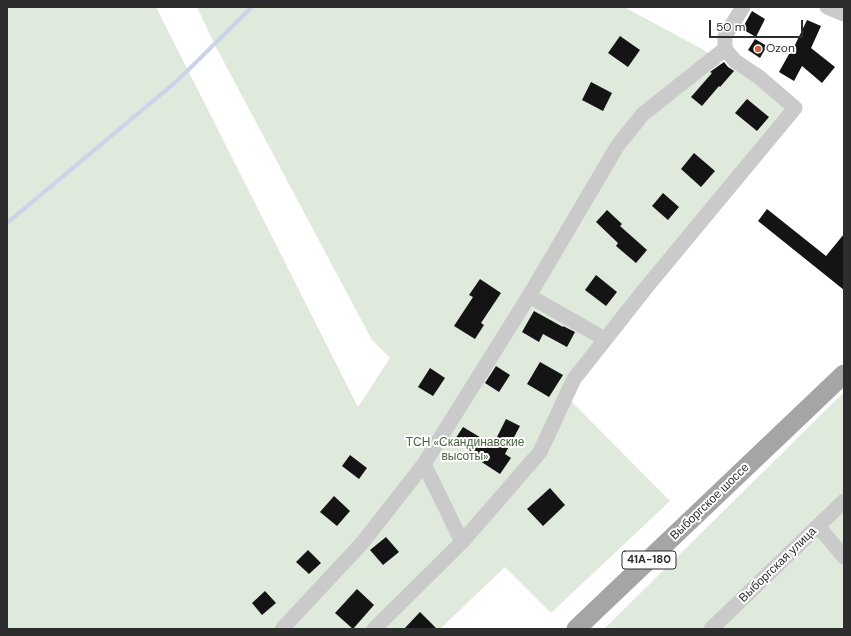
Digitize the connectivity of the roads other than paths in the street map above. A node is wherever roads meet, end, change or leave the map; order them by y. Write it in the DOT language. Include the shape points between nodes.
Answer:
graph roads {
  1 [pos="743,7"];
  2 [pos="827,7"];
  3 [pos="844,14"];
  4 [pos="725,49"];
  5 [pos="529,296"];
  6 [pos="605,339"];
  7 [pos="844,374"];
  8 [pos="424,464"];
  9 [pos="844,502"];
  10 [pos="818,526"];
  11 [pos="462,542"];
  12 [pos="844,557"];
  13 [pos="282,629"];
  14 [pos="374,629"];
  15 [pos="576,629"];
  16 [pos="711,629"];
  1 -- 4 [label="street" via="725,36"];
  2 -- 3 [label="street"];
  4 -- 5 [label="street" via="643,114 618,145"];
  4 -- 6 [label="street" via="735,61 759,77 795,108"];
  5 -- 6 [label="street"];
  5 -- 8 [label="street"];
  6 -- 11 [label="street" via="574,379 540,452"];
  7 -- 15 [label="main road, Выборгское шоссе / 41А-180"];
  8 -- 11 [label="street"];
  8 -- 13 [label="street" via="363,542"];
  9 -- 10 [label="street, Выборгская улица"];
  10 -- 12 [label="street"];
  10 -- 16 [label="street, Выборгская улица"];
  11 -- 14 [label="street"];
}
